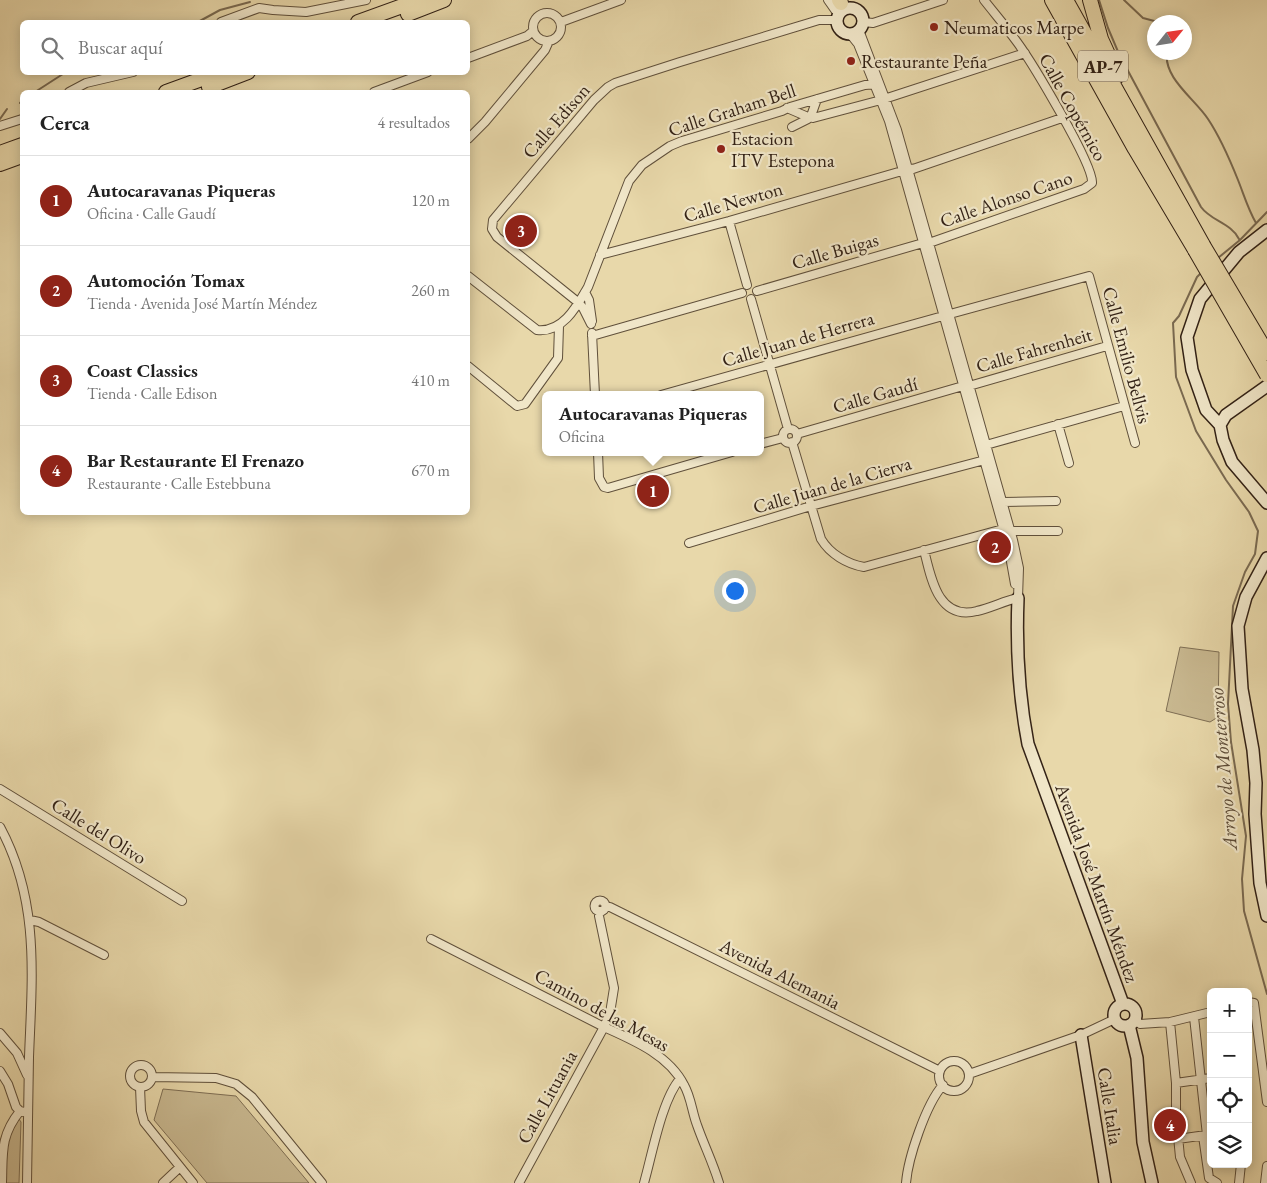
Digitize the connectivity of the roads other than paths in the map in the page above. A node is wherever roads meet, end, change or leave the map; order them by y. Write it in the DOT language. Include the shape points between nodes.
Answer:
graph roads {
  1 [pos="366,0"];
  2 [pos="419,0"];
  3 [pos="444,0"];
  4 [pos="621,0"];
  5 [pos="942,0"];
  6 [pos="984,0"];
  7 [pos="1042,0"];
  8 [pos="1052,0"];
  9 [pos="1066,0"];
  10 [pos="1090,0"];
  11 [pos="839,7"];
  12 [pos="226,20"];
  13 [pos="364,20"];
  14 [pos="389,20"];
  15 [pos="561,22"];
  16 [pos="857,29"];
  17 [pos="533,31"];
  18 [pos="549,42"];
  19 [pos="1025,53"];
  20 [pos="470,57"];
  21 [pos="1088,64"];
  22 [pos="120,75"];
  23 [pos="213,75"];
  24 [pos="240,75"];
  25 [pos="420,75"];
  26 [pos="875,83"];
  27 [pos="882,88"];
  28 [pos="73,90"];
  29 [pos="172,90"];
  30 [pos="199,90"];
  31 [pos="379,90"];
  32 [pos="818,99"];
  33 [pos="884,99"];
  34 [pos="787,108"];
  35 [pos="812,118"];
  36 [pos="1062,118"];
  37 [pos="20,120"];
  38 [pos="0,126"];
  39 [pos="792,127"];
  40 [pos="1140,132"];
  41 [pos="470,137"];
  42 [pos="20,146"];
  43 [pos="0,154"];
  44 [pos="20,157"];
  45 [pos="0,164"];
  46 [pos="905,170"];
  47 [pos="1092,183"];
  48 [pos="729,221"];
  49 [pos="1267,230"];
  50 [pos="926,243"];
  51 [pos="1199,247"];
  52 [pos="600,255"];
  53 [pos="1089,276"];
  54 [pos="470,278"];
  55 [pos="747,285"];
  56 [pos="757,291"];
  57 [pos="585,292"];
  58 [pos="742,293"];
  59 [pos="750,299"];
  60 [pos="579,303"];
  61 [pos="946,315"];
  62 [pos="592,324"];
  63 [pos="559,326"];
  64 [pos="592,336"];
  65 [pos="1108,346"];
  66 [pos="1267,354"];
  67 [pos="769,364"];
  68 [pos="470,368"];
  69 [pos="1267,374"];
  70 [pos="966,386"];
  71 [pos="1267,386"];
  72 [pos="595,391"];
  73 [pos="675,391"];
  74 [pos="1124,406"];
  75 [pos="1058,424"];
  76 [pos="1220,425"];
  77 [pos="788,429"];
  78 [pos="975,429"];
  79 [pos="796,434"];
  80 [pos="784,438"];
  81 [pos="792,442"];
  82 [pos="764,443"];
  83 [pos="1134,443"];
  84 [pos="986,444"];
  85 [pos="598,456"];
  86 [pos="718,456"];
  87 [pos="985,461"];
  88 [pos="1069,462"];
  89 [pos="1056,501"];
  90 [pos="1003,502"];
  91 [pos="1267,503"];
  92 [pos="811,506"];
  93 [pos="1007,530"];
  94 [pos="1058,531"];
  95 [pos="689,543"];
  96 [pos="924,550"];
  97 [pos="1267,558"];
  98 [pos="1018,598"];
  99 [pos="0,789"];
  100 [pos="0,827"];
  101 [pos="182,901"];
  102 [pos="603,909"];
  103 [pos="1267,916"];
  104 [pos="30,920"];
  105 [pos="431,939"];
  106 [pos="104,955"];
  107 [pos="1123,1004"];
  108 [pos="1252,1008"];
  109 [pos="1207,1013"];
  110 [pos="1194,1016"];
  111 [pos="1115,1019"];
  112 [pos="1132,1022"];
  113 [pos="1170,1022"];
  114 [pos="604,1027"];
  115 [pos="0,1033"];
  116 [pos="1081,1035"];
  117 [pos="17,1053"];
  118 [pos="29,1055"];
  119 [pos="0,1071"];
  120 [pos="940,1072"];
  121 [pos="969,1074"];
  122 [pos="152,1077"];
  123 [pos="680,1078"];
  124 [pos="1207,1079"];
  125 [pos="1202,1080"];
  126 [pos="28,1081"];
  127 [pos="1176,1083"];
  128 [pos="943,1085"];
  129 [pos="140,1087"];
  130 [pos="1267,1102"];
  131 [pos="20,1111"];
  132 [pos="28,1112"];
  133 [pos="1207,1135"];
  134 [pos="1178,1139"];
  135 [pos="1267,1166"];
  136 [pos="180,1167"];
  137 [pos="1209,1168"];
  138 [pos="1241,1168"];
  139 [pos="1149,1169"];
  140 [pos="2,1183"];
  141 [pos="27,1183"];
  142 [pos="163,1183"];
  143 [pos="194,1183"];
  144 [pos="322,1183"];
  145 [pos="519,1183"];
  146 [pos="644,1183"];
  147 [pos="719,1183"];
  148 [pos="906,1183"];
  149 [pos="1105,1183"];
  150 [pos="1152,1183"];
  151 [pos="1158,1183"];
  152 [pos="1191,1183"];
  153 [pos="1216,1183"];
  154 [pos="1239,1183"];
  155 [pos="1265,1183"];
  1 -- 12 [label="street" via="306,12 259,8"];
  2 -- 13 [label="highway"];
  3 -- 14 [label="highway"];
  4 -- 15 [label="street"];
  5 -- 16 [label="street"];
  6 -- 19 [label="street, Calle Copérnico"];
  7 -- 21 [label="highway" via="1060,31"];
  8 -- 21 [label="highway, AP-7"];
  9 -- 40 [label="highway, AP-7"];
  10 -- 40 [label="highway" via="1101,39 1129,98"];
  11 -- 16 [label="street" via="859,12"];
  11 -- 16 [label="street" via="839,28 842,31"];
  11 -- 60 [label="street, Calle Edison" via="819,20 615,83 594,100 492,224 497,237"];
  15 -- 17 [label="street" via="554,14 545,12 536,17"];
  15 -- 18 [label="street" via="560,34"];
  16 -- 26 [label="street, Avenida José Martín Méndez" via="858,44"];
  16 -- 27 [label="street, Avenida José Martín Méndez"];
  17 -- 18 [label="street" via="539,39"];
  17 -- 20 [label="street"];
  18 -- 41 [label="street"];
  19 -- 33 [label="street, Calle Graham Bell"];
  19 -- 36 [label="street, Calle Copérnico"];
  21 -- 51 [label="highway" via="1134,149"];
  22 -- 28 [label="street" via="86,83"];
  23 -- 29 [label="highway"];
  24 -- 30 [label="highway"];
  25 -- 31 [label="street"];
  26 -- 27 [label="street"];
  26 -- 32 [label="street, Calle Graham Bell"];
  26 -- 33 [label="street, Avenida José Martín Méndez"];
  27 -- 33 [label="street, Avenida José Martín Méndez"];
  32 -- 34 [label="street, Calle Graham Bell"];
  32 -- 35 [label="street"];
  33 -- 35 [label="street, Calle Graham Bell"];
  33 -- 46 [label="street, Avenida José Martín Méndez"];
  33 -- 46 [label="street, Avenida José Martín Méndez" via="897,130"];
  34 -- 35 [label="street"];
  34 -- 52 [label="street, Calle Graham Bell" via="682,141 642,165 629,181"];
  35 -- 39 [label="street, Calle Graham Bell"];
  36 -- 46 [label="street, Calle Newton"];
  36 -- 47 [label="street, Calle Copérnico" via="1092,174"];
  37 -- 38 [label="street"];
  40 -- 51 [label="highway"];
  42 -- 43 [label="highway"];
  44 -- 45 [label="highway"];
  46 -- 48 [label="street, Calle Newton"];
  46 -- 50 [label="street, Avenida José Martín Méndez"];
  47 -- 50 [label="street, Calle Alonso Cano" via="1084,189"];
  48 -- 52 [label="street, Calle Newton"];
  48 -- 55 [label="street"];
  49 -- 76 [label="street" via="1239,252 1200,298 1187,337 1192,370 1206,410"];
  50 -- 56 [label="street, Calle Buigas"];
  50 -- 61 [label="street, Avenida José Martín Méndez"];
  50 -- 61 [label="street, Avenida José Martín Méndez" via="944,292"];
  51 -- 66 [label="highway, bridge"];
  51 -- 69 [label="highway, bridge"];
  52 -- 57 [label="street, Calle Graham Bell"];
  53 -- 61 [label="street, Calle Juan de Herrera"];
  53 -- 65 [label="street, Calle Emilio Bellvis"];
  54 -- 63 [label="street" via="538,330"];
  55 -- 56 [label="street" via="754,286"];
  55 -- 58 [label="street"];
  56 -- 59 [label="street"];
  57 -- 60 [label="street, Calle Graham Bell"];
  57 -- 62 [label="street"];
  58 -- 59 [label="street"];
  58 -- 64 [label="street"];
  59 -- 67 [label="street"];
  60 -- 62 [label="street"];
  60 -- 63 [label="street, Calle Graham Bell"];
  61 -- 67 [label="street, Calle Juan de Herrera"];
  61 -- 70 [label="street, Avenida José Martín Méndez"];
  62 -- 64 [label="street"];
  63 -- 68 [label="street" via="558,358 522,406"];
  64 -- 72 [label="street"];
  65 -- 70 [label="street, Calle Fahrenheit"];
  65 -- 74 [label="street, Calle Emilio Bellvis"];
  67 -- 73 [label="street, Calle Juan de Herrera"];
  67 -- 77 [label="street"];
  70 -- 78 [label="street, Avenida José Martín Méndez"];
  70 -- 79 [label="street, Calle Gaudí"];
  70 -- 84 [label="street, Avenida José Martín Méndez"];
  71 -- 76 [label="street" via="1226,416"];
  74 -- 75 [label="street"];
  74 -- 83 [label="street, Calle Emilio Bellvis"];
  75 -- 84 [label="street"];
  75 -- 88 [label="street"];
  76 -- 91 [label="street" via="1232,462"];
  77 -- 79 [label="street"];
  77 -- 80 [label="street"];
  78 -- 84 [label="street, Avenida José Martín Méndez"];
  78 -- 87 [label="street, Avenida José Martín Méndez"];
  79 -- 81 [label="street"];
  80 -- 81 [label="street"];
  80 -- 82 [label="street"];
  81 -- 92 [label="street"];
  84 -- 90 [label="street, Avenida José Martín Méndez"];
  85 -- 86 [label="street" via="599,478 601,484 608,488"];
  87 -- 92 [label="street, Calle Juan de la Cierva"];
  87 -- 93 [label="street, Avenida José Martín Méndez"];
  89 -- 90 [label="street"];
  90 -- 93 [label="street, Avenida José Martín Méndez"];
  92 -- 95 [label="street, Calle Juan de la Cierva"];
  92 -- 96 [label="street" via="825,545 849,562 864,567"];
  93 -- 94 [label="street"];
  93 -- 96 [label="street"];
  93 -- 98 [label="street, Avenida José Martín Méndez"];
  93 -- 98 [label="street, Avenida José Martín Méndez" via="1017,558"];
  96 -- 98 [label="street" via="940,598 952,610 975,612"];
  97 -- 103 [label="street" via="1246,597 1238,626 1242,689 1255,766 1260,882"];
  98 -- 107 [label="street, Avenida José Martín Méndez" via="1021,687 1039,775"];
  99 -- 101 [label="street, Calle del Olivo"];
  100 -- 104 [label="street" via="17,866"];
  102 -- 114 [label="street, Calle Lituania" via="599,916 614,988"];
  102 -- 120 [label="street, Avenida Alemania" via="610,906"];
  104 -- 106 [label="street"];
  104 -- 118 [label="street"];
  105 -- 114 [label="street, Camino de las Mesas"];
  107 -- 111 [label="street" via="1117,1007"];
  107 -- 112 [label="street" via="1130,1004 1136,1011"];
  108 -- 130 [label="street"];
  109 -- 110 [label="street"];
  110 -- 113 [label="street"];
  110 -- 125 [label="street"];
  111 -- 112 [label="street" via="1121,1025"];
  111 -- 116 [label="street"];
  112 -- 113 [label="street"];
  112 -- 139 [label="street" via="1143,1142"];
  113 -- 127 [label="street"];
  114 -- 123 [label="street, Camino de las Mesas" via="654,1052"];
  114 -- 145 [label="street, Calle Lituania"];
  115 -- 117 [label="street"];
  116 -- 121 [label="street"];
  116 -- 149 [label="street, Calle Italia"];
  117 -- 118 [label="street"];
  117 -- 126 [label="street"];
  118 -- 126 [label="street"];
  119 -- 131 [label="street"];
  120 -- 121 [label="street" via="947,1063 958,1061 964,1064"];
  120 -- 128 [label="street"];
  121 -- 128 [label="street" via="968,1084 960,1090 951,1091"];
  122 -- 129 [label="street" via="147,1086"];
  122 -- 129 [label="street" via="150,1069 145,1066 134,1067 129,1077"];
  122 -- 144 [label="street" via="216,1078 236,1084 252,1097"];
  123 -- 146 [label="street" via="667,1103"];
  123 -- 147 [label="street, Camino de las Mesas"];
  124 -- 125 [label="street"];
  125 -- 127 [label="street"];
  125 -- 133 [label="street"];
  126 -- 132 [label="street"];
  127 -- 134 [label="street"];
  128 -- 148 [label="street" via="916,1139 907,1166"];
  129 -- 136 [label="street" via="140,1111 144,1122"];
  131 -- 132 [label="street"];
  131 -- 140 [label="street" via="6,1134"];
  132 -- 141 [label="street"];
  133 -- 134 [label="street"];
  134 -- 152 [label="street" via="1180,1157"];
  135 -- 155 [label="street"];
  136 -- 142 [label="street"];
  136 -- 143 [label="street"];
  137 -- 153 [label="street" via="1209,1178"];
  138 -- 154 [label="street"];
  139 -- 150 [label="street"];
  139 -- 151 [label="street"];
}
